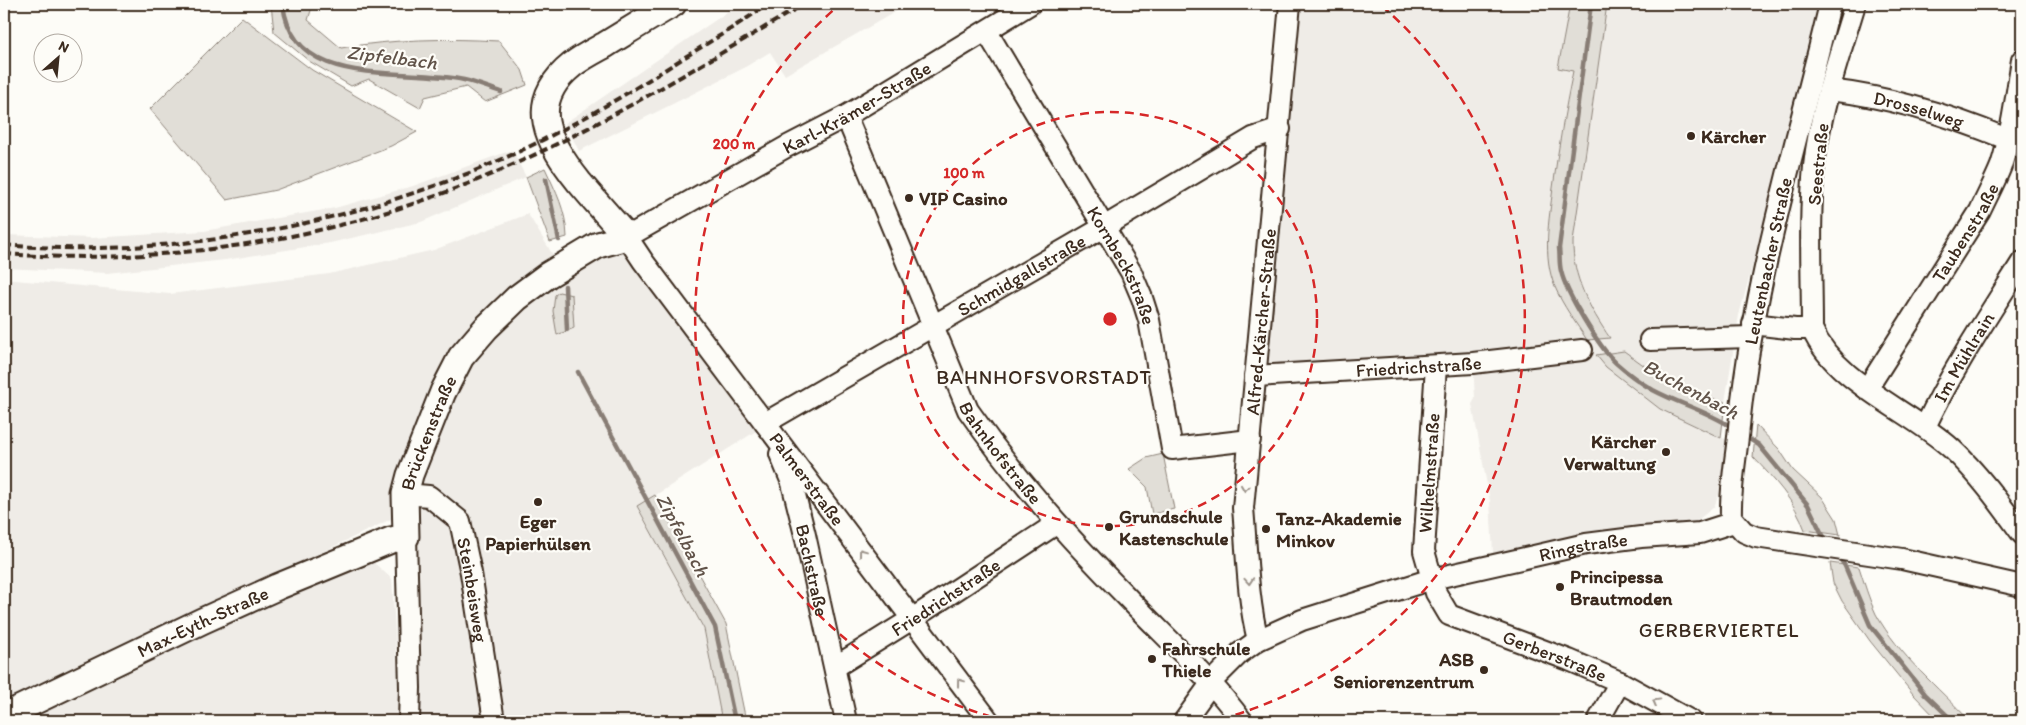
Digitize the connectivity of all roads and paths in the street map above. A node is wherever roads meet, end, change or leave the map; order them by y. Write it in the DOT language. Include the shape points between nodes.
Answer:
graph roads {
  1 [pos="673,4"];
  2 [pos="1030,4"];
  3 [pos="1290,4"];
  4 [pos="1830,4"];
  5 [pos="1855,4"];
  6 [pos="987,32"];
  7 [pos="2022,60"];
  8 [pos="1829,90"];
  9 [pos="846,116"];
  10 [pos="1280,129"];
  11 [pos="2007,139"];
  12 [pos="1104,227"];
  13 [pos="627,237"];
  14 [pos="2022,262"];
  15 [pos="934,326"];
  16 [pos="1812,329"];
  17 [pos="1751,330"];
  18 [pos="1650,340"];
  19 [pos="1582,350"];
  20 [pos="1436,366"];
  21 [pos="1255,376"];
  22 [pos="1868,388"];
  23 [pos="765,423"];
  24 [pos="1925,427"];
  25 [pos="1250,440"];
  26 [pos="405,494"];
  27 [pos="1734,522"];
  28 [pos="1056,524"];
  29 [pos="2022,534"];
  30 [pos="406,538"];
  31 [pos="1432,579"];
  32 [pos="2022,586"];
  33 [pos="912,619"];
  34 [pos="1258,640"];
  35 [pos="835,667"];
  36 [pos="1620,682"];
  37 [pos="1211,683"];
  38 [pos="1238,709"];
  39 [pos="4,716"];
  40 [pos="409,721"];
  41 [pos="494,721"];
  42 [pos="846,721"];
  43 [pos="989,721"];
  44 [pos="1184,721"];
  45 [pos="1598,721"];
  46 [pos="1691,721"];
  1 -- 13 [label="main road" via="573,64 559,77 544,113 547,132 561,160"];
  2 -- 6 [label="street, Karl-Krämer-Straße"];
  3 -- 10 [label="street, Alfred-Kärcher-Straße"];
  4 -- 17 [label="street, Leutenbacher Straße"];
  5 -- 8 [label="street, Seestraße"];
  6 -- 9 [label="street, Karl-Krämer-Straße"];
  6 -- 12 [label="street, Kornbeckstraße"];
  7 -- 11 [label="street, Taubenstraße"];
  8 -- 11 [label="street, Drosselweg" via="1893,100 1954,118"];
  8 -- 16 [label="street, Seestraße" via="1814,166"];
  9 -- 13 [label="street, Karl-Krämer-Straße"];
  9 -- 15 [label="street, Bahnhofstraße"];
  10 -- 12 [label="street, Schmidgallstraße" via="1254,138"];
  10 -- 21 [label="street, Alfred-Kärcher-Straße"];
  11 -- 22 [label="street, Taubenstraße" via="2001,164 1980,211"];
  12 -- 15 [label="street, Schmidgallstraße"];
  12 -- 25 [label="street, Kornbeckstraße" via="1130,272 1147,312 1178,448"];
  13 -- 23 [label="street, Palmerstraße"];
  13 -- 26 [label="main road, Brückenstraße" via="604,242 548,275 517,298 486,328 461,357 442,392"];
  14 -- 24 [label="street, Im Mühlrain" via="1970,344"];
  15 -- 23 [label="street, Schmidgallstraße"];
  15 -- 28 [label="street, Bahnhofstraße" via="968,410"];
  16 -- 17 [label="street"];
  16 -- 22 [label="street, Seestraße" via="1818,344 1833,361"];
  17 -- 18 [label="street"];
  17 -- 27 [label="street, Leutenbacher Straße" via="1731,510"];
  19 -- 20 [label="street, Friedrichstraße"];
  20 -- 21 [label="street, Friedrichstraße"];
  20 -- 31 [label="street, Wilhelmstraße" via="1424,551"];
  21 -- 25 [label="street, Alfred-Kärcher-Straße"];
  22 -- 24 [label="street, Seestraße"];
  33 -- 23 [label="street, Palmerstraße, one-way"];
  23 -- 35 [label="street, Bachstraße" via="792,484"];
  24 -- 29 [label="street, Seestraße" via="1974,471"];
  25 -- 34 [label="street, Alfred-Kärcher-Straße, one-way" via="1243,508 1252,617"];
  26 -- 30 [label="main road, Brückenstraße"];
  26 -- 41 [label="street, Steinbeisweg" via="429,496 460,521"];
  27 -- 31 [label="street, Ringstraße" via="1700,533 1586,544"];
  27 -- 32 [label="street" via="1744,532 1756,537 1902,559"];
  28 -- 33 [label="street, Friedrichstraße"];
  28 -- 37 [label="street, Bahnhofstraße"];
  30 -- 39 [label="main road, Max-Eyth-Straße" via="391,540 277,587"];
  30 -- 40 [label="street, Brückenstraße"];
  31 -- 34 [label="street, Ringstraße" via="1309,618"];
  31 -- 36 [label="street, Gerberstraße" via="1449,615"];
  33 -- 35 [label="street, Friedrichstraße"];
  43 -- 33 [label="street, Palmerstraße, one-way"];
  34 -- 37 [label="street, Ringstraße" via="1240,652"];
  35 -- 42 [label="street, Bachstraße"];
  36 -- 45 [label="street"];
  46 -- 36 [label="street, Gerberstraße, one-way"];
  37 -- 38 [label="street, Bahnhofstraße"];
  37 -- 44 [label="street, Ringstraße"];
}
